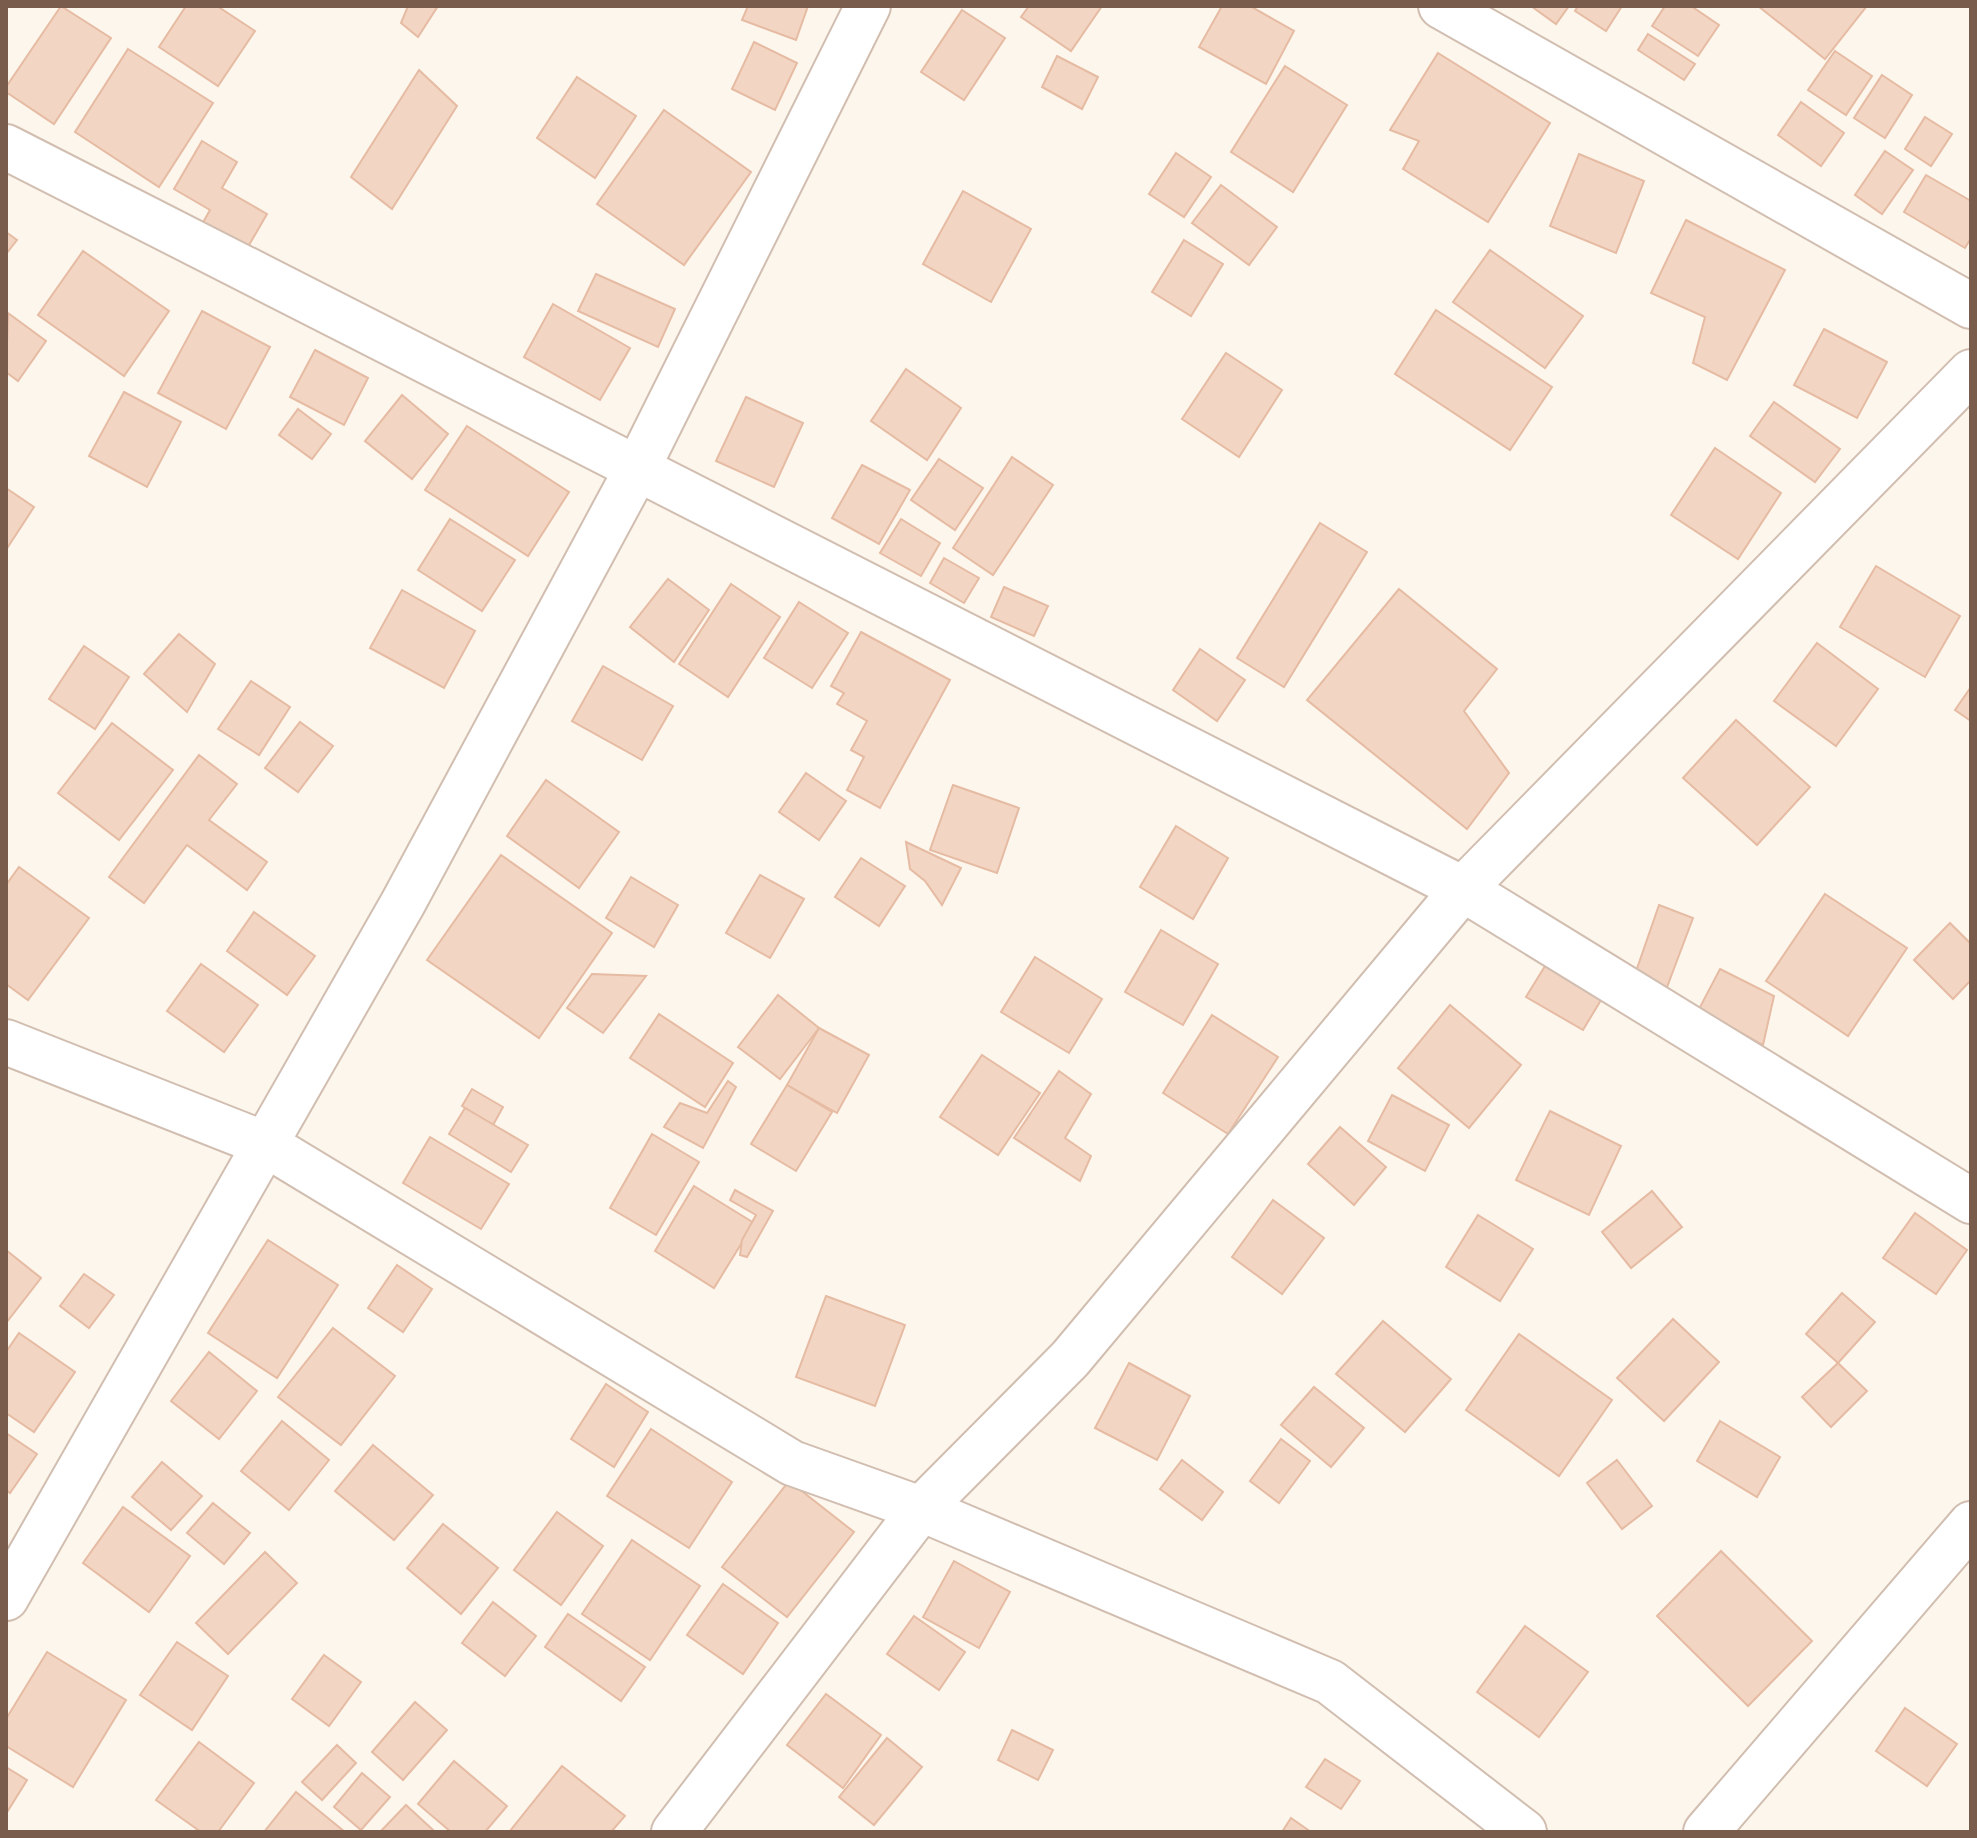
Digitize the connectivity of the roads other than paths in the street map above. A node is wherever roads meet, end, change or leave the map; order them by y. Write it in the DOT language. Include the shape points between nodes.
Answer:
graph roads {
  1 [pos="868,6"];
  2 [pos="1441,6"];
  3 [pos="6,147"];
  4 [pos="1971,306"];
  5 [pos="1971,372"];
  6 [pos="637,469"];
  7 [pos="1463,889"];
  8 [pos="6,1042"];
  9 [pos="265,1144"];
  10 [pos="1971,1201"];
  11 [pos="921,1509"];
  12 [pos="1971,1524"];
  13 [pos="6,1598"];
  14 [pos="674,1832"];
  15 [pos="1524,1832"];
  16 [pos="1706,1832"];
  1 -- 6 [label="street"];
  2 -- 4 [label="street"];
  3 -- 6 [label="street"];
  5 -- 7 [label="street"];
  6 -- 7 [label="street"];
  6 -- 9 [label="street" via="403,903"];
  7 -- 10 [label="street"];
  7 -- 11 [label="street" via="1070,1359"];
  8 -- 9 [label="street"];
  9 -- 11 [label="street" via="792,1463"];
  9 -- 13 [label="street"];
  11 -- 14 [label="street"];
  11 -- 15 [label="street" via="1330,1682"];
  12 -- 16 [label="street"];
}
